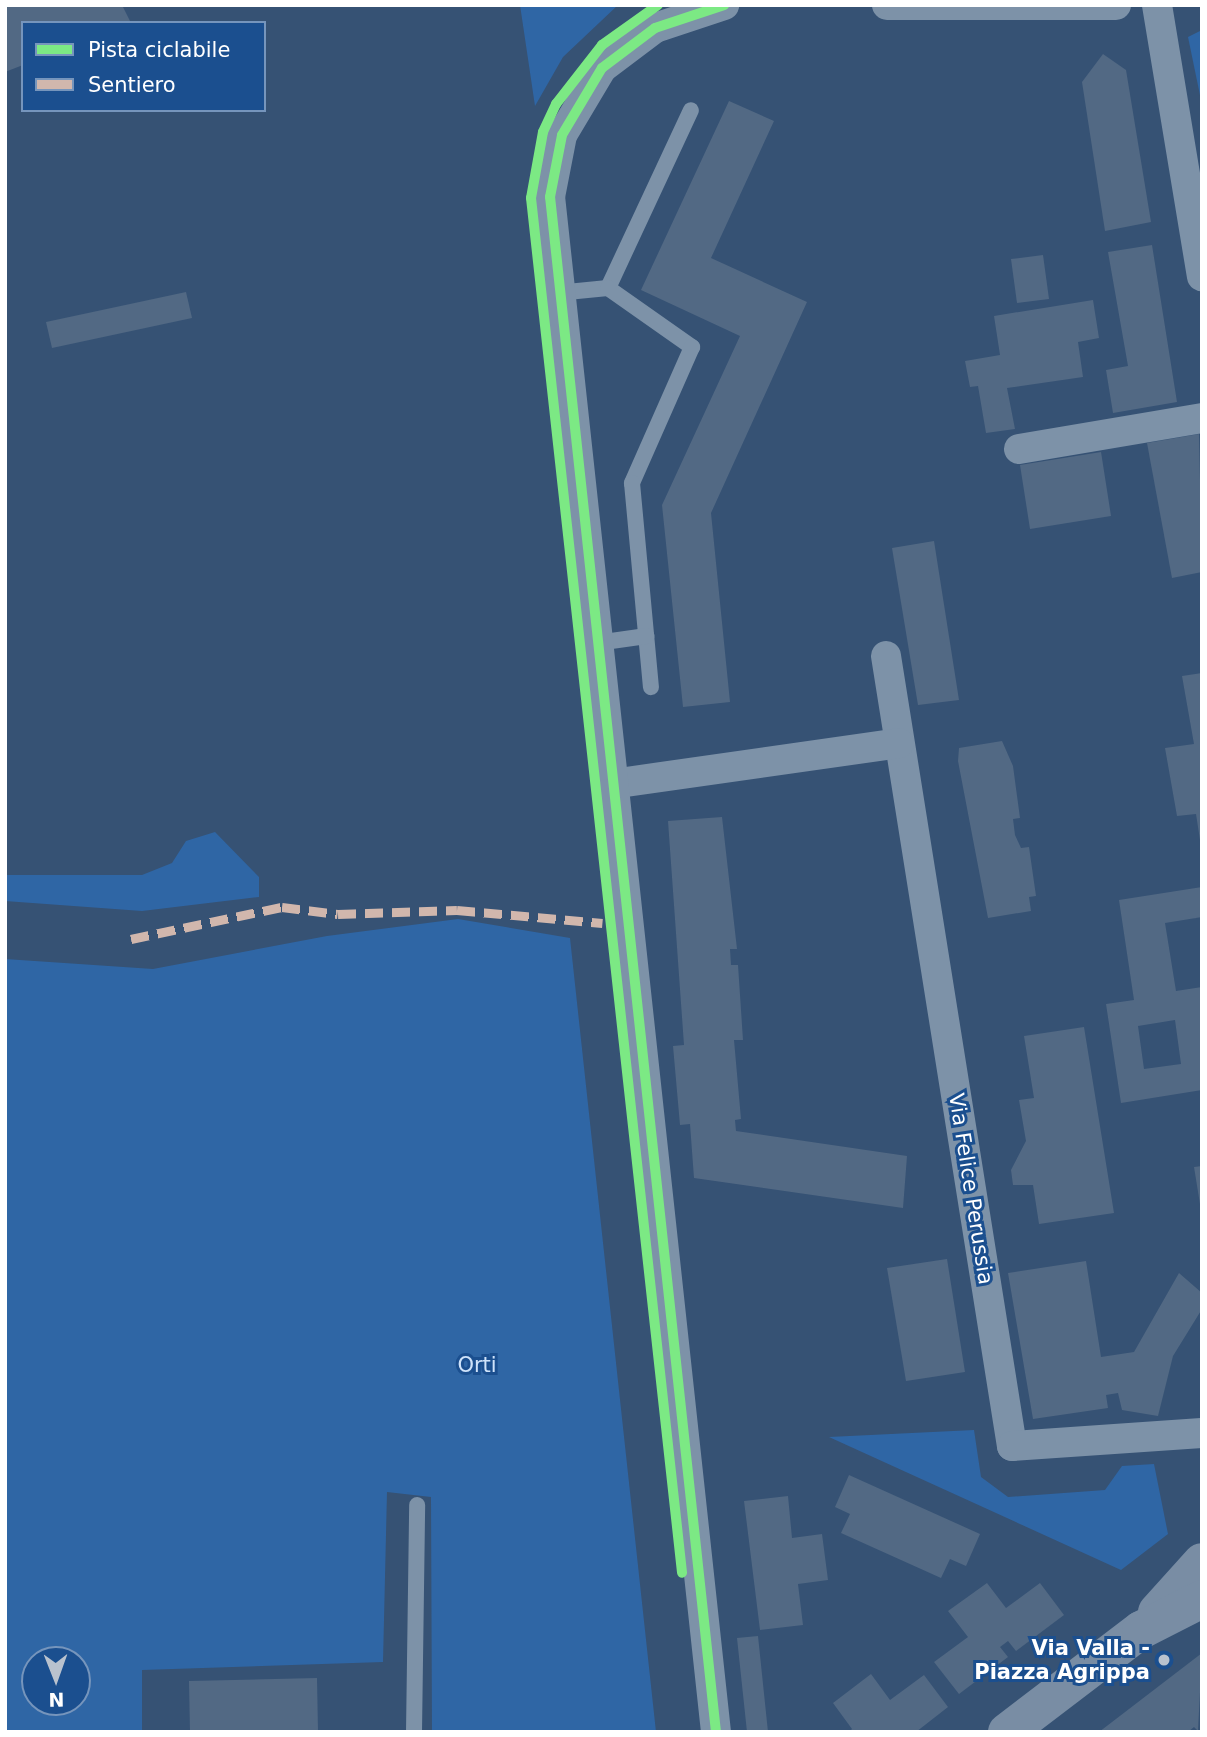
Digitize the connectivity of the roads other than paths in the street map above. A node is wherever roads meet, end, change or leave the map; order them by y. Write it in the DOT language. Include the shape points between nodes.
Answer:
graph roads {
  1 [pos="724,5"];
  2 [pos="887,5"];
  3 [pos="1116,5"];
  4 [pos="1157,5"];
  5 [pos="691,110"];
  6 [pos="1202,276"];
  7 [pos="608,288"];
  8 [pos="557,293"];
  9 [pos="1202,418"];
  10 [pos="1019,449"];
  11 [pos="648,636"];
  12 [pos="597,642"];
  13 [pos="886,656"];
  14 [pos="651,687"];
  15 [pos="900,743"];
  16 [pos="612,784"];
  17 [pos="1202,1433"];
  18 [pos="417,1505"];
  19 [pos="1202,1562"];
  20 [pos="1202,1599"];
  21 [pos="1142,1630"];
  22 [pos="1021,1728"];
  23 [pos="715,1729"];
  24 [pos="414,1732"];
  1 -- 8 [label="street" via="683,15 631,42 602,68 579,100 557,149 550,183"];
  2 -- 3 [label="street"];
  4 -- 6 [label="street"];
  5 -- 7 [label="lane"];
  7 -- 8 [label="lane"];
  7 -- 11 [label="lane" via="692,347 632,482"];
  8 -- 12 [label="street"];
  9 -- 10 [label="street"];
  11 -- 12 [label="lane"];
  11 -- 14 [label="lane"];
  12 -- 16 [label="street"];
  13 -- 15 [label="street, Via Felice Perussia"];
  15 -- 16 [label="street"];
  15 -- 17 [label="street, Via Felice Perussia" via="1012,1446"];
  16 -- 23 [label="street"];
  18 -- 24 [label="lane"];
  19 -- 21 [label="main road"];
  20 -- 21 [label="main road"];
  21 -- 22 [label="main road"];
}
